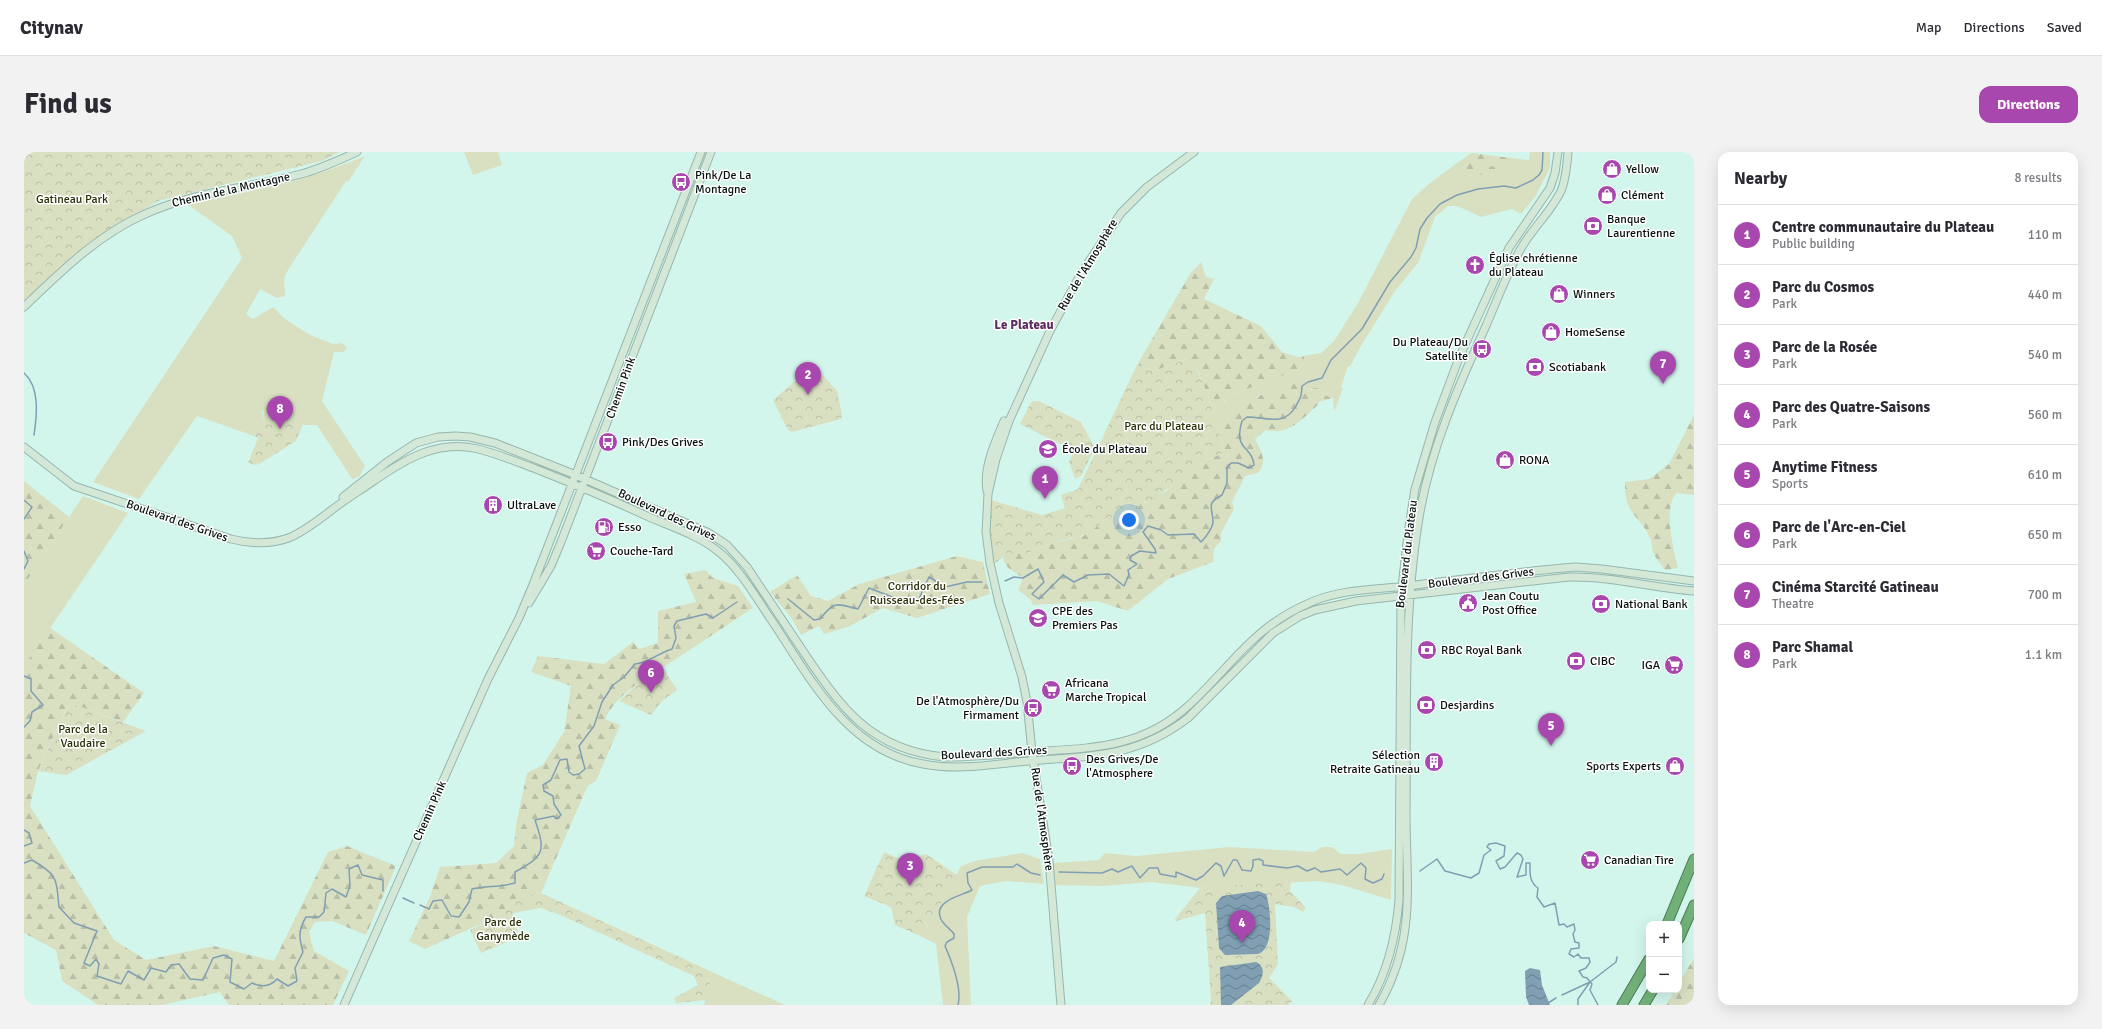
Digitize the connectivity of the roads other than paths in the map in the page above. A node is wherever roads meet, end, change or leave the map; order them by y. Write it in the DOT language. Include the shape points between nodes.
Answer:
graph roads {
  1 [pos="348,152"];
  2 [pos="357,152"];
  3 [pos="701,152"];
  4 [pos="711,152"];
  5 [pos="1194,152"];
  6 [pos="1558,152"];
  7 [pos="1568,152"];
  8 [pos="326,165"];
  9 [pos="24,307"];
  10 [pos="24,448"];
  11 [pos="577,475"];
  12 [pos="586,479"];
  13 [pos="574,484"];
  14 [pos="583,487"];
  15 [pos="336,507"];
  16 [pos="1694,581"];
  17 [pos="1410,586"];
  18 [pos="1401,587"];
  19 [pos="1694,591"];
  20 [pos="1401,596"];
  21 [pos="1409,596"];
  22 [pos="519,618"];
  23 [pos="1164,725"];
  24 [pos="1169,732"];
  25 [pos="1098,748"];
  26 [pos="1032,752"];
  27 [pos="1099,756"];
  28 [pos="1033,761"];
  29 [pos="1694,859"];
  30 [pos="1694,905"];
  31 [pos="1668,921"];
  32 [pos="1682,932"];
  33 [pos="1646,964"];
  34 [pos="1651,993"];
  35 [pos="344,1005"];
  36 [pos="1061,1005"];
  37 [pos="1368,1005"];
  38 [pos="1379,1005"];
  39 [pos="1622,1005"];
  40 [pos="1644,1005"];
  1 -- 8 [label="street, Chemin de la Montagne"];
  2 -- 8 [label="street, Chemin de la Montagne"];
  3 -- 11 [label="street, Chemin Pink"];
  4 -- 12 [label="street, Chemin Pink"];
  5 -- 26 [label="street, Rue de l'Atmosphère" via="1147,187 1114,220 1062,306 1026,381 1020,386 995,444 986,482 986,532 999,604 1022,677"];
  6 -- 18 [label="street, Boulevard du Plateau" via="1550,188 1509,248 1459,358 1436,417 1418,475"];
  7 -- 17 [label="street, Boulevard du Plateau" via="1566,176 1560,192 1518,253 1453,401 1425,491"];
  8 -- 9 [label="street, Chemin de la Montagne" via="294,176 194,197 144,214 95,244"];
  10 -- 15 [label="street, Boulevard des Grives" via="74,486 206,532 243,542 265,543 292,536"];
  11 -- 12 [label="street, Boulevard des Grives"];
  11 -- 13 [label="street, Chemin Pink"];
  11 -- 15 [label="street, Boulevard des Grives" via="484,440 459,436 438,437 416,444 394,457 343,497"];
  12 -- 14 [label="street, Chemin Pink"];
  12 -- 26 [label="street, Boulevard des Grives" via="709,533 727,546 747,568 836,698 849,714 874,734 904,748 934,756"];
  13 -- 14 [label="street, Boulevard des Grives"];
  13 -- 15 [label="street, Boulevard des Grives" via="478,449 450,446 429,450 407,459"];
  13 -- 22 [label="street, Chemin Pink"];
  14 -- 22 [label="street, Chemin Pink" via="551,566"];
  14 -- 28 [label="street, Boulevard des Grives" via="703,542 726,557 830,706 848,726 874,745 904,759 933,766"];
  16 -- 17 [label="street, Boulevard des Grives" via="1576,567"];
  17 -- 18 [label="street, Boulevard des Grives"];
  17 -- 21 [label="street, Boulevard du Plateau"];
  18 -- 20 [label="street, Boulevard du Plateau"];
  18 -- 23 [label="street, Boulevard des Grives" via="1326,597 1285,614 1247,644 1194,701"];
  19 -- 21 [label="street, Boulevard des Grives" via="1577,576"];
  20 -- 21 [label="street, Boulevard des Grives"];
  20 -- 24 [label="street, Boulevard des Grives" via="1324,607 1290,622 1269,636 1195,712"];
  20 -- 37 [label="street, Boulevard du Plateau" via="1399,900 1396,929 1386,968"];
  21 -- 38 [label="street, Boulevard du Plateau" via="1406,813 1408,908 1405,933 1394,974"];
  22 -- 35 [label="street, Chemin Pink" via="486,684"];
  23 -- 24 [label="street"];
  23 -- 25 [label="street, Boulevard des Grives" via="1125,742"];
  24 -- 27 [label="street, Boulevard des Grives" via="1146,744"];
  25 -- 26 [label="street, Boulevard des Grives"];
  25 -- 27 [label="street"];
  26 -- 28 [label="street, Rue de l'Atmosphère"];
  27 -- 28 [label="street, Boulevard des Grives"];
  28 -- 36 [label="street, Rue de l'Atmosphère" via="1049,860"];
  29 -- 31 [label="highway"];
  30 -- 32 [label="highway"];
  33 -- 39 [label="highway"];
  34 -- 40 [label="highway"];
}
